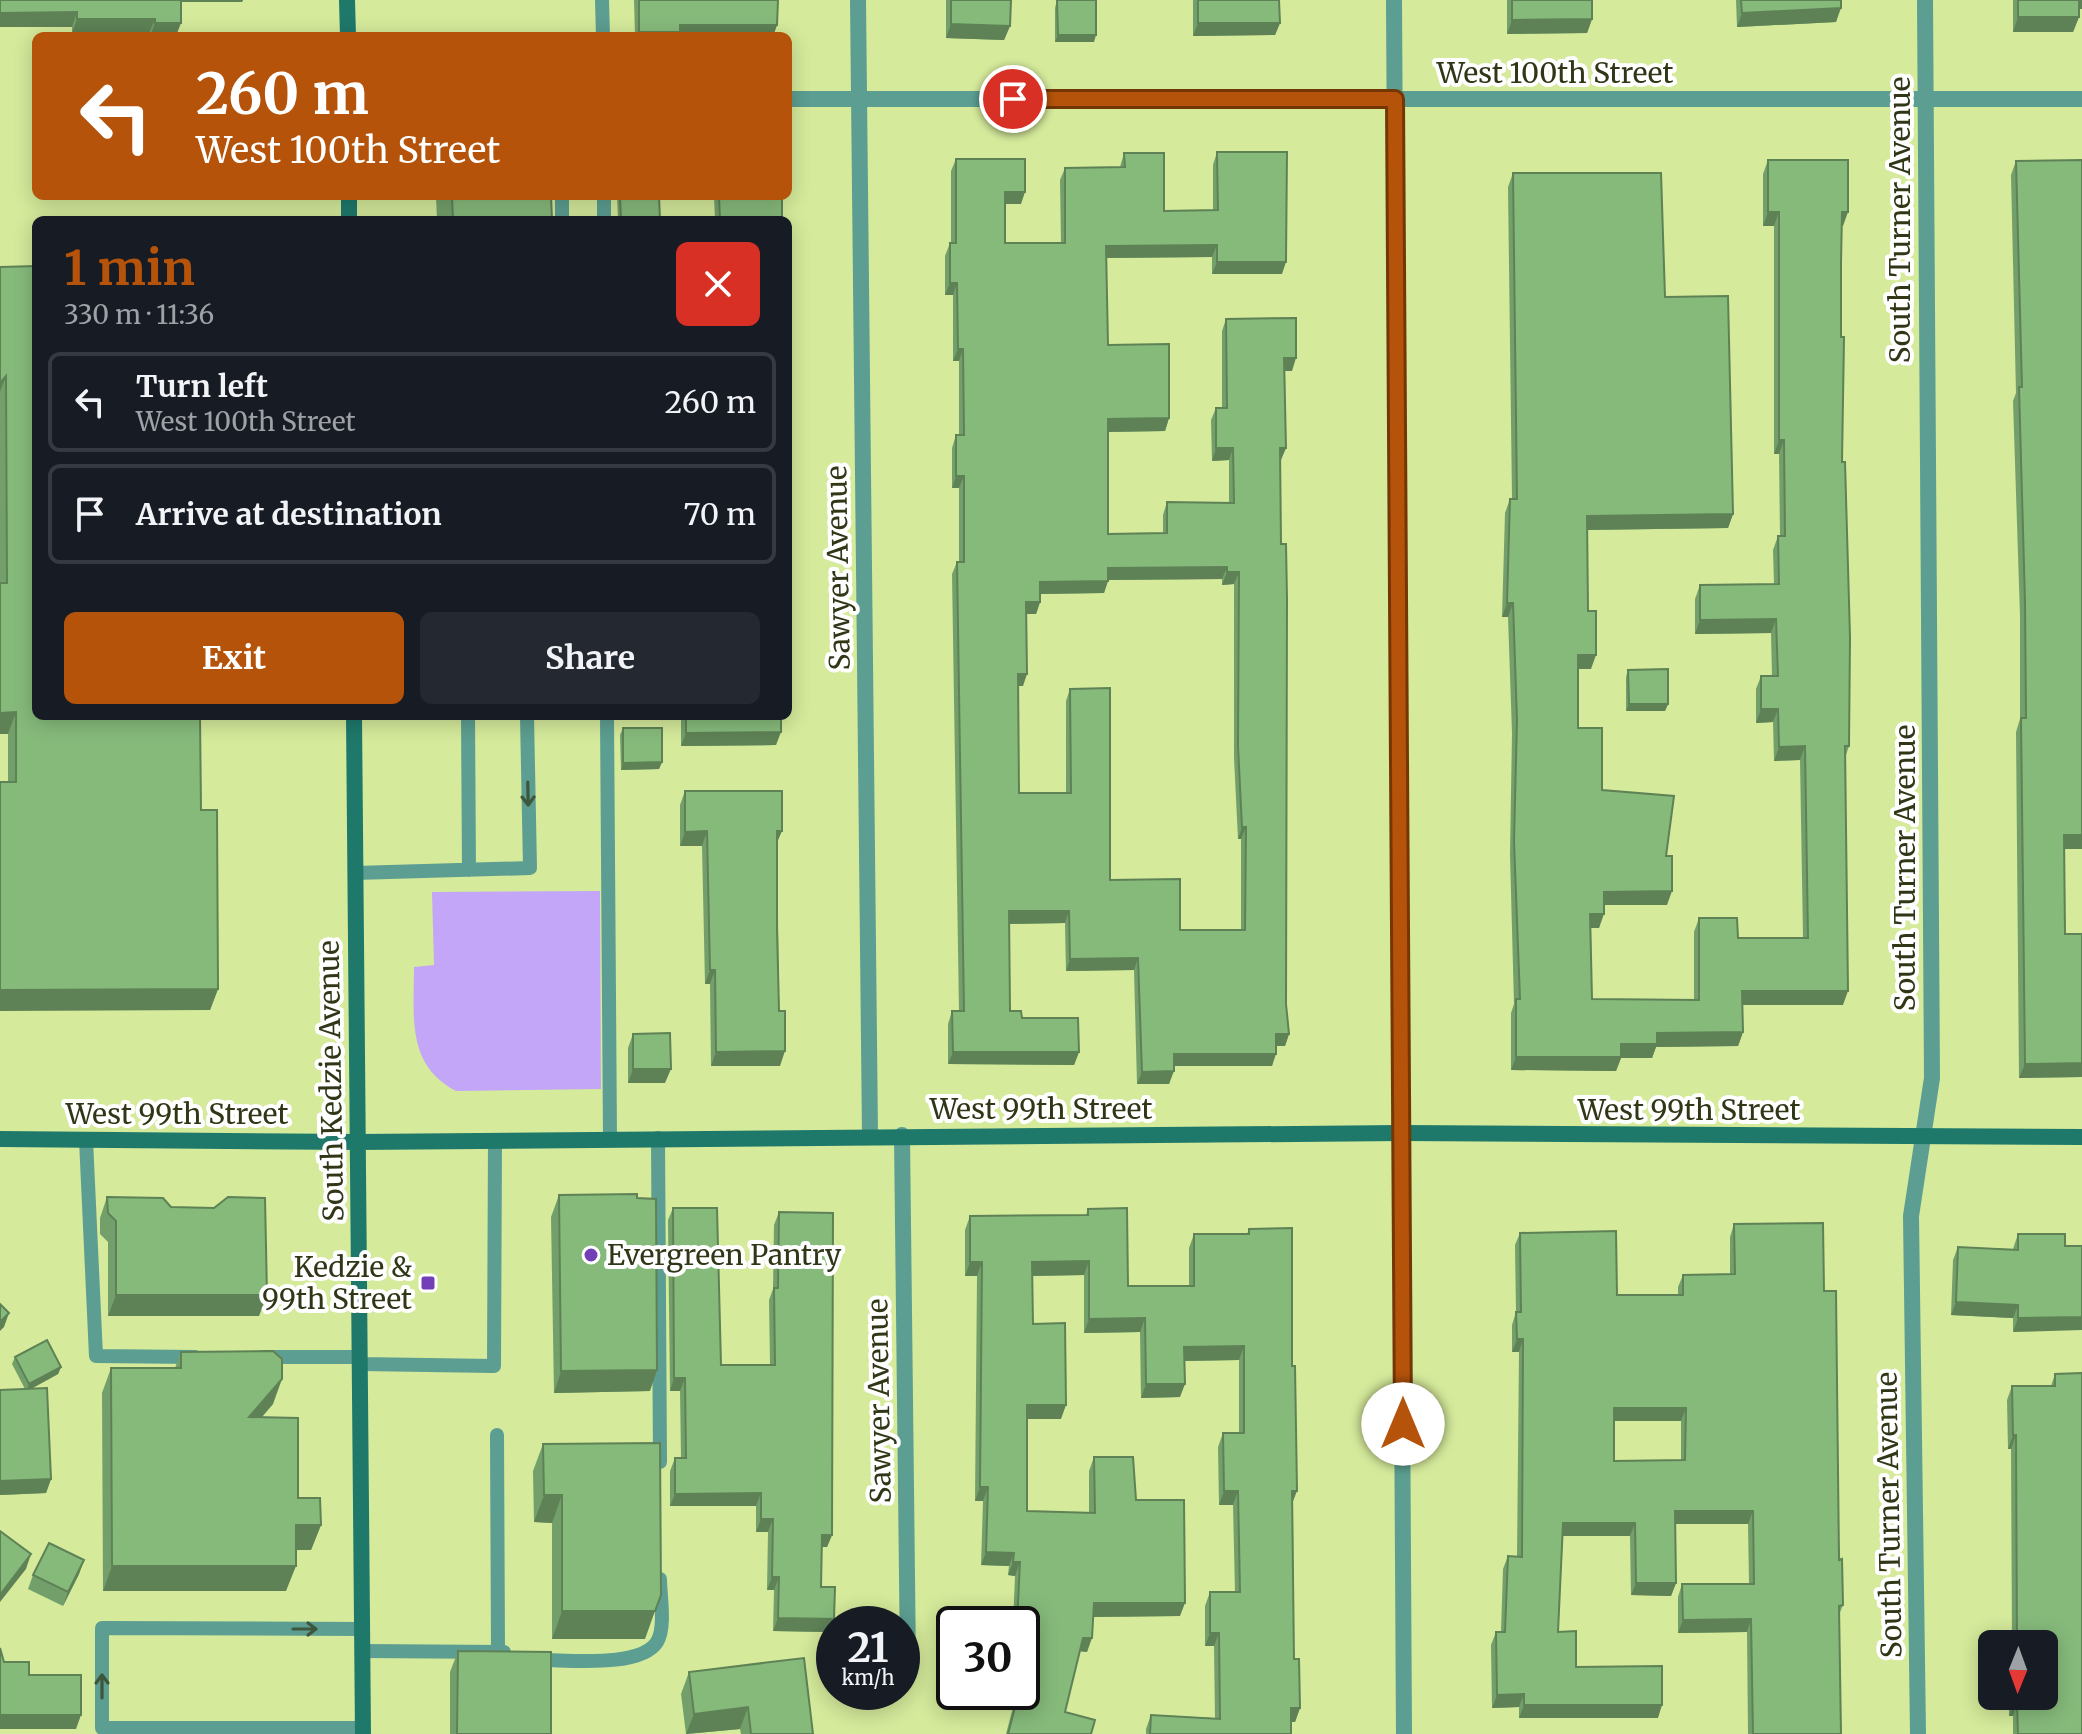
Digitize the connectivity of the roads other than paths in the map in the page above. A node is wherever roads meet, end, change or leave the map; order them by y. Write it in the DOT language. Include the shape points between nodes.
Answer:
graph roads {
  1 [pos="347,0"];
  2 [pos="602,0"];
  3 [pos="858,0"];
  4 [pos="1394,0"];
  5 [pos="1925,0"];
  6 [pos="348,32"];
  7 [pos="603,32"];
  8 [pos="792,99"];
  9 [pos="859,99"];
  10 [pos="1395,99"];
  11 [pos="2082,99"];
  12 [pos="1925,100"];
  13 [pos="354,720"];
  14 [pos="468,720"];
  15 [pos="527,720"];
  16 [pos="607,720"];
  17 [pos="469,870"];
  18 [pos="355,873"];
  19 [pos="1401,1133"];
  20 [pos="870,1135"];
  21 [pos="902,1135"];
  22 [pos="2082,1137"];
  23 [pos="658,1138"];
  24 [pos="1923,1138"];
  25 [pos="0,1139"];
  26 [pos="610,1139"];
  27 [pos="86,1140"];
  28 [pos="495,1140"];
  29 [pos="358,1142"];
  30 [pos="217,1357"];
  31 [pos="247,1357"];
  32 [pos="360,1361"];
  33 [pos="497,1435"];
  34 [pos="660,1481"];
  35 [pos="660,1561"];
  36 [pos="907,1606"];
  37 [pos="362,1629"];
  38 [pos="362,1651"];
  39 [pos="498,1652"];
  40 [pos="102,1731"];
  41 [pos="363,1731"];
  42 [pos="1404,1734"];
  43 [pos="1918,1734"];
  1 -- 6 [label="street"];
  2 -- 7 [label="lane"];
  3 -- 9 [label="street, Sawyer Avenue"];
  4 -- 10 [label="street"];
  5 -- 12 [label="street, South Turner Avenue"];
  8 -- 9 [label="street, West 100th Street"];
  9 -- 10 [label="street, West 100th Street"];
  9 -- 20 [label="street, Sawyer Avenue"];
  10 -- 12 [label="street, West 100th Street"];
  10 -- 19 [label="street"];
  11 -- 12 [label="street, West 100th Street"];
  12 -- 24 [label="street, South Turner Avenue" via="1932,1078"];
  13 -- 18 [label="street, South Kedzie Avenue"];
  14 -- 17 [label="lane"];
  15 -- 17 [label="lane, one-way" via="530,868"];
  16 -- 26 [label="lane"];
  17 -- 18 [label="lane"];
  18 -- 29 [label="street, South Kedzie Avenue"];
  19 -- 21 [label="street, West 99th Street"];
  19 -- 24 [label="street, West 99th Street"];
  19 -- 42 [label="street"];
  20 -- 21 [label="street, West 99th Street"];
  20 -- 23 [label="street, West 99th Street"];
  21 -- 36 [label="street, Sawyer Avenue"];
  22 -- 24 [label="street, West 99th Street"];
  23 -- 26 [label="street, West 99th Street"];
  23 -- 34 [label="lane"];
  24 -- 43 [label="street, South Turner Avenue" via="1911,1216"];
  25 -- 27 [label="street, West 99th Street"];
  26 -- 28 [label="street, West 99th Street"];
  27 -- 29 [label="street, West 99th Street"];
  27 -- 30 [label="lane" via="96,1356"];
  28 -- 29 [label="street, West 99th Street"];
  28 -- 32 [label="lane" via="494,1366"];
  29 -- 32 [label="street, South Kedzie Avenue"];
  31 -- 32 [label="lane"];
  32 -- 37 [label="street, South Kedzie Avenue"];
  33 -- 39 [label="lane"];
  35 -- 39 [label="lane" via="661,1624 656,1643 635,1659 534,1660 521,1652"];
  37 -- 38 [label="street, South Kedzie Avenue"];
  40 -- 37 [label="lane, one-way" via="102,1628"];
  38 -- 39 [label="lane"];
  38 -- 41 [label="street, South Kedzie Avenue"];
  40 -- 41 [label="lane"];
}
